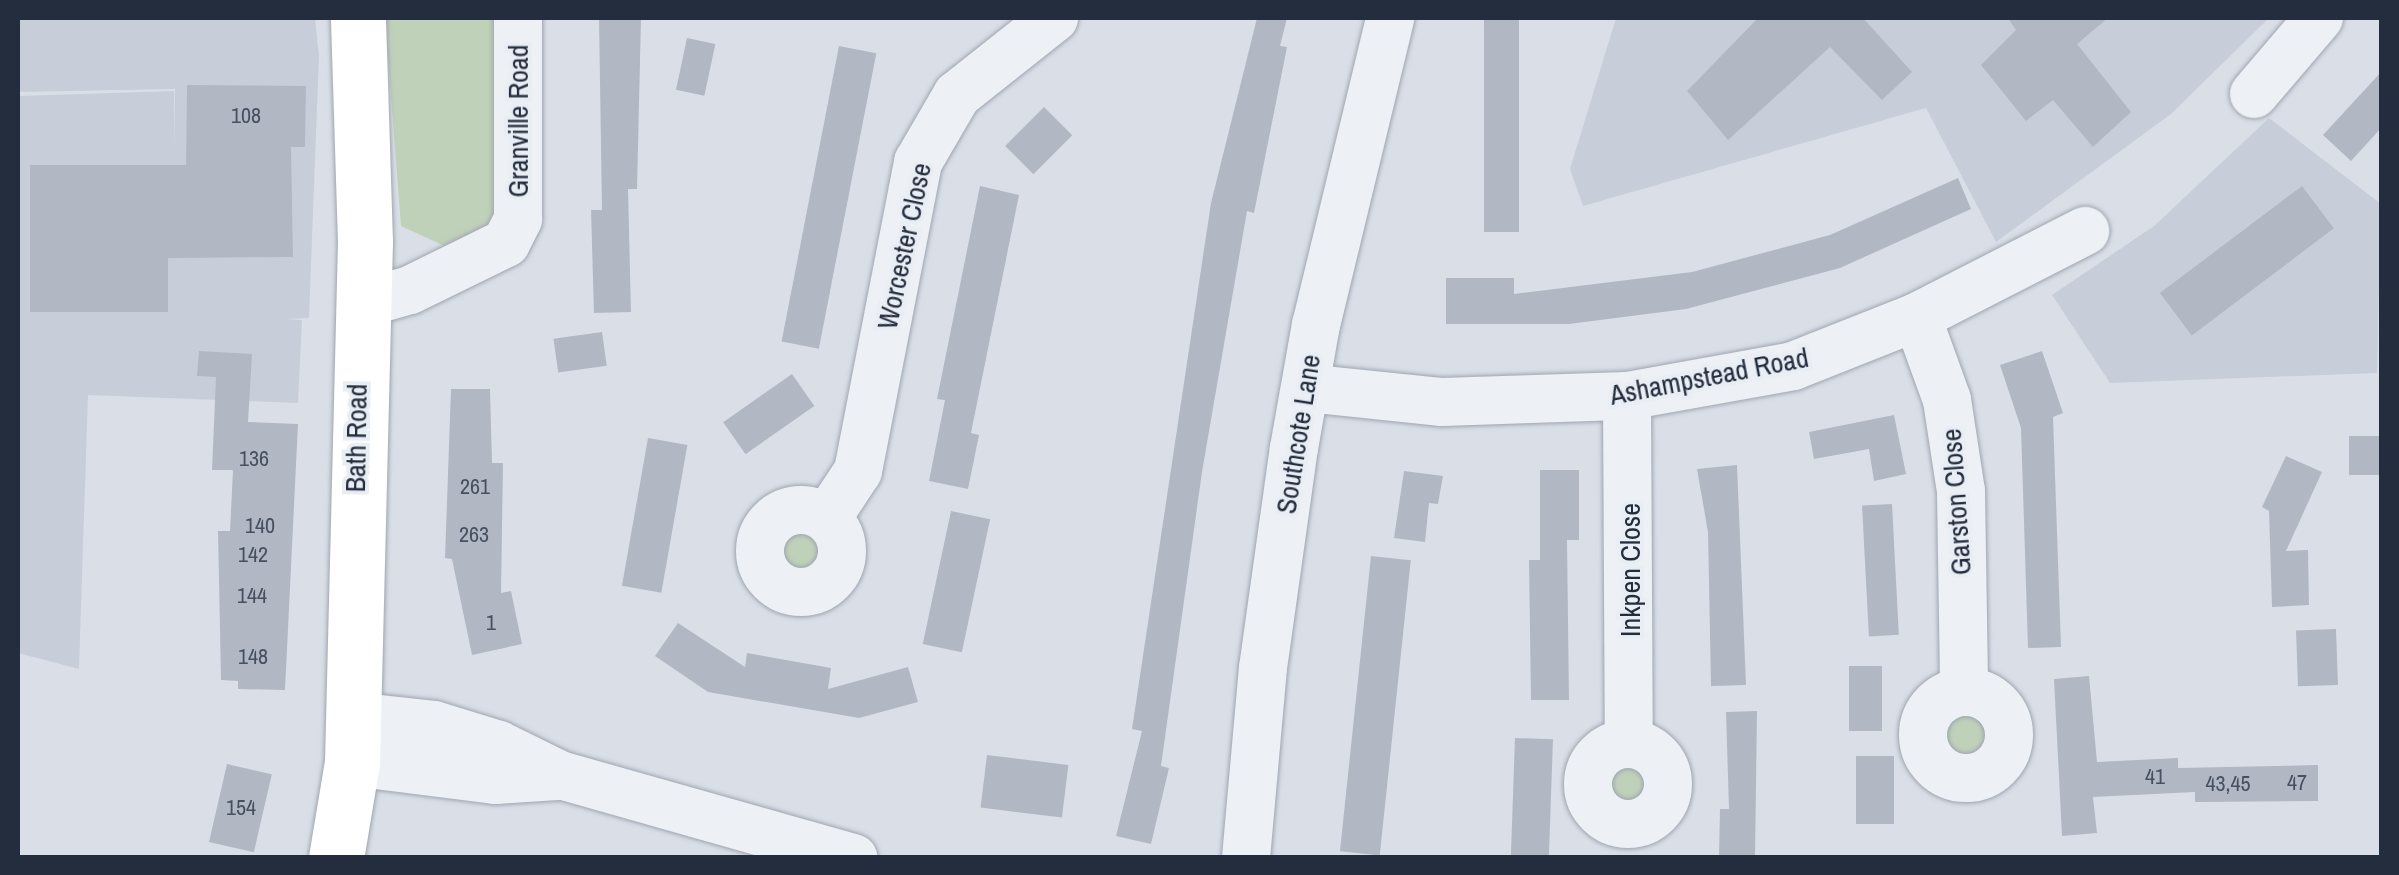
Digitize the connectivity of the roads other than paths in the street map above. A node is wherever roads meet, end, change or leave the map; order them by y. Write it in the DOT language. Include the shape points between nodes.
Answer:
graph roads {
  1 [pos="358,18"];
  2 [pos="518,18"];
  3 [pos="1054,18"];
  4 [pos="1390,18"];
  5 [pos="2318,18"];
  6 [pos="2254,94"];
  7 [pos="2084,231"];
  8 [pos="385,297"];
  9 [pos="1917,318"];
  10 [pos="1306,388"];
  11 [pos="1626,396"];
  12 [pos="827,518"];
  13 [pos="1964,691"];
  14 [pos="353,739"];
  15 [pos="1629,744"];
  16 [pos="745,844"];
  17 [pos="336,858"];
  18 [pos="853,858"];
  19 [pos="1246,858"];
  1 -- 8 [label="main road, Bath Road"];
  2 -- 8 [label="street, Granville Road" via="518,220 506,243 487,256"];
  3 -- 12 [label="street, Worcester Close" via="957,95 918,162 858,471"];
  4 -- 10 [label="street, Southcote Lane"];
  5 -- 6 [label="street"];
  7 -- 9 [label="street, Ashampstead Road"];
  8 -- 14 [label="main road, Bath Road"];
  9 -- 11 [label="street, Ashampstead Road" via="1793,366"];
  9 -- 13 [label="street, Garston Close" via="1946,400 1961,491"];
  10 -- 11 [label="street, Ashampstead Road" via="1442,402"];
  10 -- 19 [label="street, Southcote Lane" via="1263,668"];
  11 -- 15 [label="street, Inkpen Close"];
  14 -- 16 [label="street" via="434,725"];
  14 -- 17 [label="main road, Bath Road"];
  16 -- 18 [label="street"];
}
